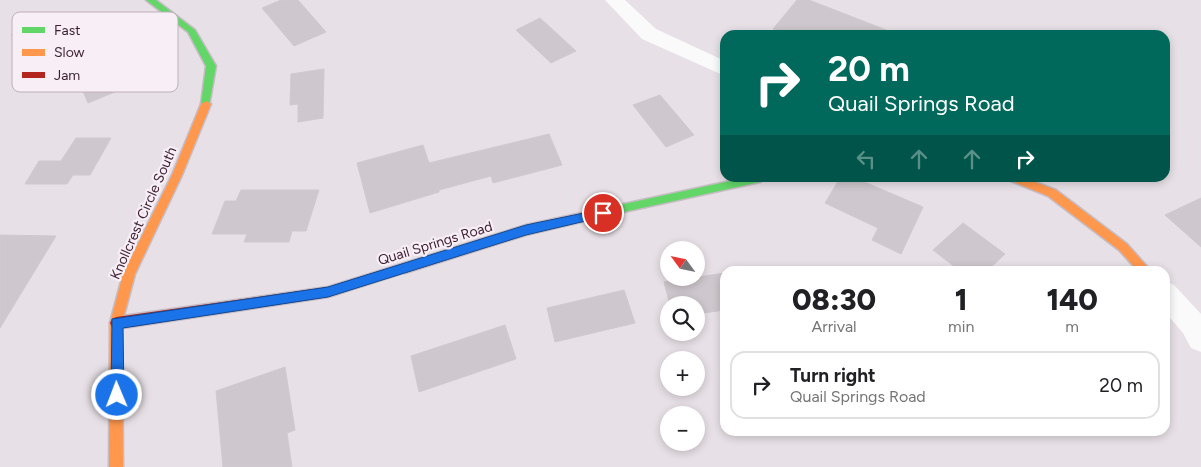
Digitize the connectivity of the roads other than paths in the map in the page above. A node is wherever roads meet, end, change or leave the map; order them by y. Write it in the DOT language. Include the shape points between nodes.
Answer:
graph roads {
  1 [pos="150,0"];
  2 [pos="614,0"];
  3 [pos="166,12"];
  4 [pos="178,20"];
  5 [pos="720,67"];
  6 [pos="742,182"];
  7 [pos="1026,182"];
  8 [pos="1140,266"];
  9 [pos="1170,299"];
  10 [pos="116,323"];
  11 [pos="1201,339"];
  12 [pos="116,467"];
  1 -- 3 [label="street, Knollcrest Circle South"];
  2 -- 5 [label="street" via="649,34"];
  4 -- 10 [label="street, Knollcrest Circle South" via="191,30 211,66 206,104 129,274"];
  6 -- 10 [label="street, Quail Springs Road" via="526,230 328,292"];
  7 -- 8 [label="street" via="1052,193 1123,247"];
  9 -- 11 [label="street" via="1193,324"];
  10 -- 12 [label="street, Knollcrest Circle South"];
}
